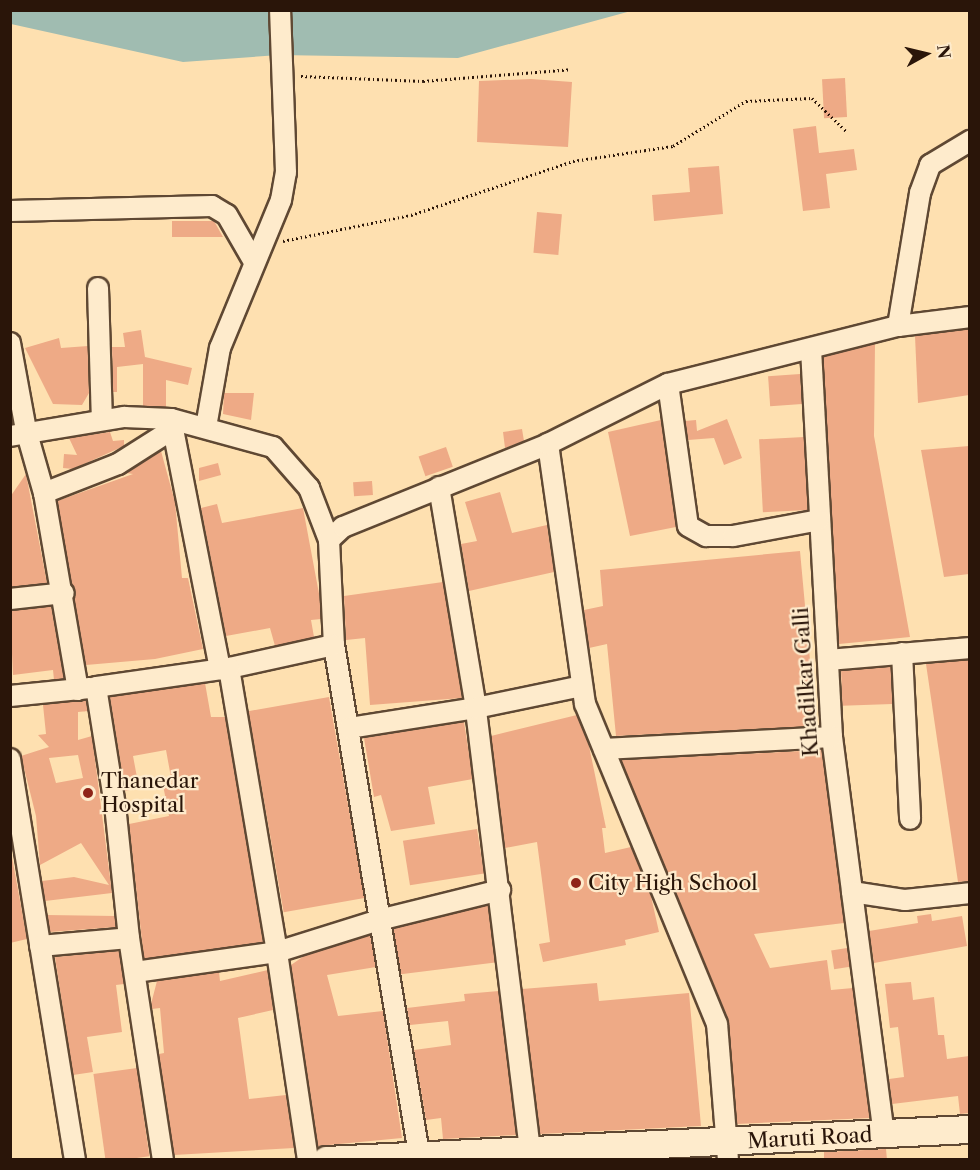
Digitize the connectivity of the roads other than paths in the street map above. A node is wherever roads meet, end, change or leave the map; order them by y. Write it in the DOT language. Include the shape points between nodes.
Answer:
graph roads {
  1 [pos="280,10"];
  2 [pos="969,141"];
  3 [pos="10,212"];
  4 [pos="254,262"];
  5 [pos="98,288"];
  6 [pos="969,316"];
  7 [pos="898,326"];
  8 [pos="10,344"];
  9 [pos="811,349"];
  10 [pos="668,384"];
  11 [pos="102,419"];
  12 [pos="172,424"];
  13 [pos="206,427"];
  14 [pos="18,433"];
  15 [pos="548,444"];
  16 [pos="439,488"];
  17 [pos="44,493"];
  18 [pos="819,520"];
  19 [pos="329,540"];
  20 [pos="64,592"];
  21 [pos="10,599"];
  22 [pos="334,645"];
  23 [pos="969,648"];
  24 [pos="902,653"];
  25 [pos="828,660"];
  26 [pos="224,668"];
  27 [pos="582,686"];
  28 [pos="87,688"];
  29 [pos="10,696"];
  30 [pos="476,708"];
  31 [pos="349,728"];
  32 [pos="832,737"];
  33 [pos="604,749"];
  34 [pos="10,759"];
  35 [pos="910,819"];
  36 [pos="500,890"];
  37 [pos="852,892"];
  38 [pos="969,893"];
  39 [pos="379,920"];
  40 [pos="129,939"];
  41 [pos="40,946"];
  42 [pos="277,952"];
  43 [pos="135,972"];
  44 [pos="969,1130"];
  45 [pos="884,1134"];
  46 [pos="530,1150"];
  47 [pos="727,1151"];
  48 [pos="590,1152"];
  49 [pos="420,1159"];
  50 [pos="75,1160"];
  51 [pos="163,1160"];
  52 [pos="308,1160"];
  53 [pos="326,1160"];
  1 -- 4 [label="street" via="286,172 280,200"];
  2 -- 7 [label="street" via="930,165 920,193"];
  3 -- 4 [label="street" via="212,206 227,215"];
  4 -- 13 [label="street" via="220,348"];
  5 -- 11 [label="street"];
  6 -- 7 [label="street"];
  7 -- 9 [label="street"];
  8 -- 14 [label="street"];
  9 -- 10 [label="street"];
  9 -- 18 [label="street, Khadilkar Galli"];
  10 -- 15 [label="street"];
  10 -- 18 [label="street" via="688,525 695,532 733,536"];
  11 -- 12 [label="street"];
  11 -- 14 [label="street"];
  12 -- 13 [label="street"];
  12 -- 17 [label="street" via="118,464"];
  12 -- 26 [label="street"];
  13 -- 19 [label="street" via="273,447 309,488"];
  14 -- 17 [label="street"];
  15 -- 16 [label="street"];
  15 -- 27 [label="street"];
  16 -- 19 [label="street" via="343,527"];
  16 -- 30 [label="street"];
  17 -- 20 [label="street"];
  18 -- 25 [label="street, Khadilkar Galli"];
  19 -- 22 [label="street"];
  20 -- 21 [label="street"];
  20 -- 28 [label="street"];
  22 -- 26 [label="street"];
  22 -- 31 [label="street"];
  23 -- 24 [label="street"];
  24 -- 25 [label="street"];
  24 -- 35 [label="street"];
  25 -- 32 [label="street, Khadilkar Galli"];
  26 -- 28 [label="street"];
  26 -- 42 [label="street"];
  27 -- 30 [label="street"];
  27 -- 33 [label="street"];
  28 -- 29 [label="street"];
  28 -- 40 [label="street"];
  30 -- 31 [label="street"];
  30 -- 36 [label="street"];
  31 -- 39 [label="street"];
  32 -- 33 [label="street"];
  32 -- 37 [label="street, Khadilkar Galli"];
  33 -- 47 [label="street" via="717,1023"];
  34 -- 41 [label="street"];
  36 -- 39 [label="street"];
  36 -- 46 [label="street"];
  37 -- 38 [label="street" via="905,900"];
  37 -- 45 [label="street, Khadilkar Galli"];
  39 -- 42 [label="street"];
  39 -- 49 [label="street"];
  40 -- 41 [label="street"];
  40 -- 43 [label="street"];
  41 -- 50 [label="street"];
  42 -- 43 [label="street"];
  42 -- 52 [label="street"];
  43 -- 51 [label="street"];
  44 -- 45 [label="street, Maruti Road"];
  45 -- 47 [label="street, Maruti Road"];
  46 -- 48 [label="street, Maruti Road"];
  46 -- 49 [label="street, Maruti Road"];
  47 -- 48 [label="street, Maruti Road"];
  49 -- 53 [label="street, Maruti Road"];
}
